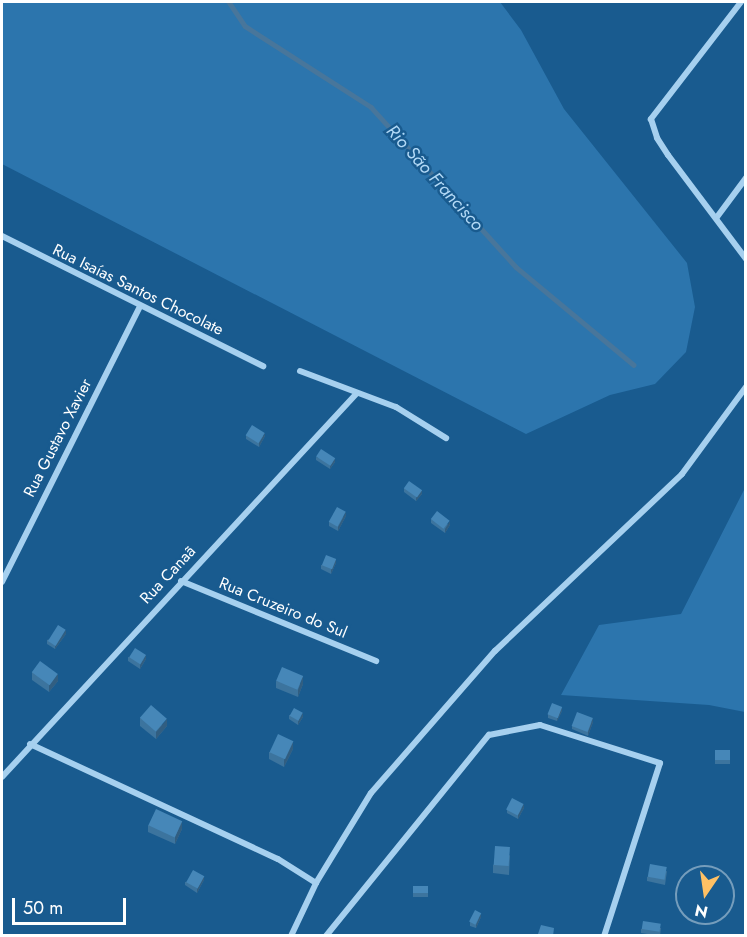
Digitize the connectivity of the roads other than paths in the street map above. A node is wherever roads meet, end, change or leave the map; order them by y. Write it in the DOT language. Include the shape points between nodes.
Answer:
graph roads {
  1 [pos="741,2"];
  2 [pos="746,178"];
  3 [pos="717,217"];
  4 [pos="2,236"];
  5 [pos="746,259"];
  6 [pos="140,306"];
  7 [pos="263,366"];
  8 [pos="300,371"];
  9 [pos="746,387"];
  10 [pos="356,394"];
  11 [pos="446,438"];
  12 [pos="181,581"];
  13 [pos="2,582"];
  14 [pos="376,661"];
  15 [pos="30,744"];
  16 [pos="2,777"];
  17 [pos="316,883"];
  18 [pos="291,936"];
  19 [pos="326,936"];
  20 [pos="604,936"];
  1 -- 3 [label="street" via="651,119 657,138"];
  2 -- 3 [label="street"];
  3 -- 5 [label="street"];
  4 -- 6 [label="street, Rua Isaías Santos Chocolate"];
  6 -- 7 [label="street, Rua Isaías Santos Chocolate"];
  6 -- 13 [label="street, Rua Gustavo Xavier"];
  8 -- 10 [label="street"];
  9 -- 17 [label="street" via="682,474 495,651 430,722 371,793"];
  10 -- 11 [label="street" via="396,407"];
  10 -- 12 [label="street, Rua Canaã"];
  12 -- 14 [label="street, Rua Cruzeiro do Sul"];
  12 -- 15 [label="street, Rua Canaã"];
  15 -- 16 [label="street, Rua Canaã"];
  15 -- 17 [label="street" via="278,859"];
  17 -- 18 [label="street"];
  19 -- 20 [label="street" via="489,735 540,725 660,763"];
}
